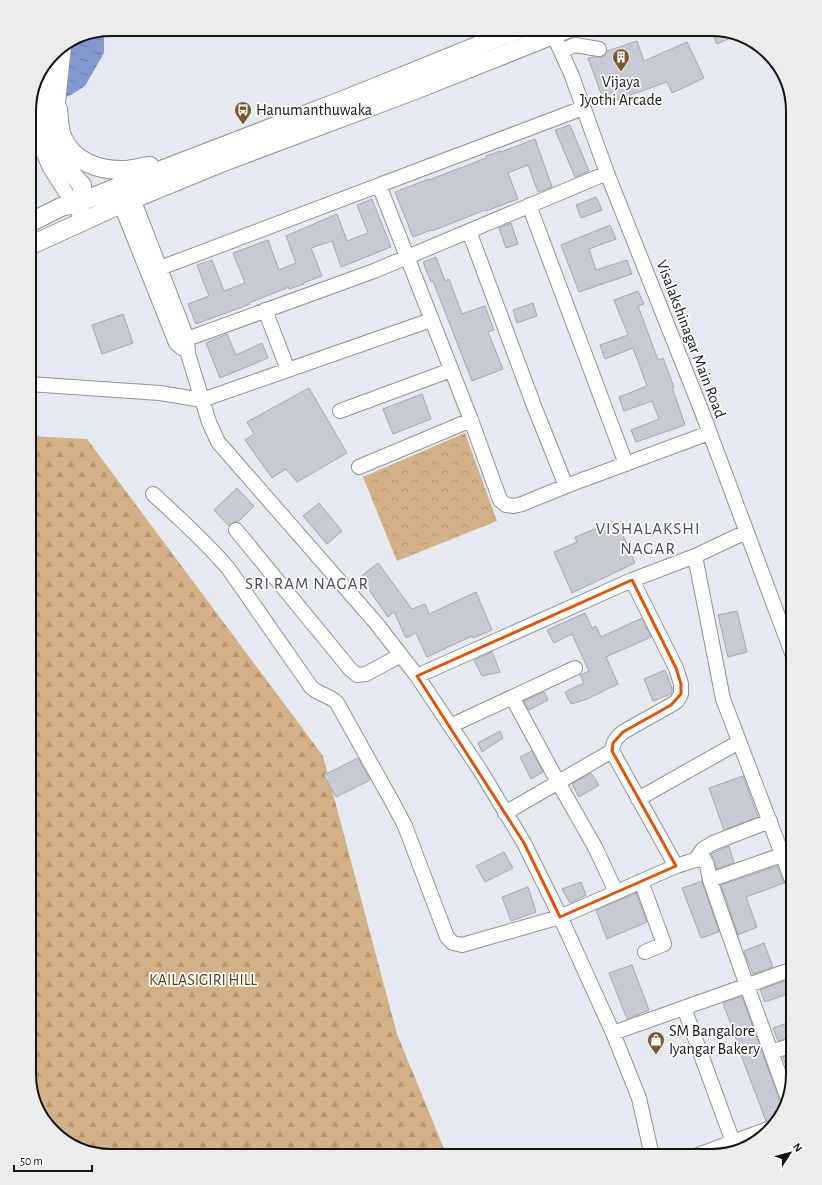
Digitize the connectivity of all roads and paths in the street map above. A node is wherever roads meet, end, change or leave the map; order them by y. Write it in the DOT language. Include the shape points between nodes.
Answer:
graph roads {
  1 [pos="502,36"];
  2 [pos="561,38"];
  3 [pos="599,49"];
  4 [pos="60,58"];
  5 [pos="43,81"];
  6 [pos="583,108"];
  7 [pos="49,117"];
  8 [pos="184,161"];
  9 [pos="607,174"];
  10 [pos="379,185"];
  11 [pos="124,194"];
  12 [pos="78,203"];
  13 [pos="529,205"];
  14 [pos="36,220"];
  15 [pos="83,221"];
  16 [pos="469,231"];
  17 [pos="36,243"];
  18 [pos="406,257"];
  19 [pos="160,268"];
  20 [pos="265,310"];
  21 [pos="431,320"];
  22 [pos="181,340"];
  23 [pos="288,370"];
  24 [pos="451,370"];
  25 [pos="36,384"];
  26 [pos="202,400"];
  27 [pos="340,411"];
  28 [pos="470,420"];
  29 [pos="710,433"];
  30 [pos="626,464"];
  31 [pos="359,467"];
  32 [pos="566,486"];
  33 [pos="153,494"];
  34 [pos="236,530"];
  35 [pos="746,532"];
  36 [pos="695,556"];
  37 [pos="632,580"];
  38 [pos="786,634"];
  39 [pos="401,655"];
  40 [pos="575,668"];
  41 [pos="417,676"];
  42 [pos="512,697"];
  43 [pos="450,726"];
  44 [pos="739,742"];
  45 [pos="612,751"];
  46 [pos="558,782"];
  47 [pos="638,799"];
  48 [pos="505,813"];
  49 [pos="770,821"];
  50 [pos="786,849"];
  51 [pos="786,854"];
  52 [pos="695,860"];
  53 [pos="676,866"];
  54 [pos="710,880"];
  55 [pos="641,881"];
  56 [pos="616,892"];
  57 [pos="560,917"];
  58 [pos="645,952"];
  59 [pos="786,972"];
  60 [pos="747,986"];
  61 [pos="684,1008"];
  62 [pos="613,1034"];
  63 [pos="786,1047"];
  64 [pos="771,1052"];
  65 [pos="784,1088"];
  66 [pos="758,1133"];
  67 [pos="733,1142"];
  68 [pos="650,1149"];
  69 [pos="715,1149"];
  1 -- 8 [label="main road"];
  2 -- 3 [label="street" via="576,45"];
  2 -- 6 [label="street, Visalakshinagar Main Road"];
  2 -- 11 [label="main road" via="226,161"];
  4 -- 7 [label="main road"];
  5 -- 7 [label="street"];
  6 -- 9 [label="street, Visalakshinagar Main Road"];
  6 -- 10 [label="street"];
  7 -- 8 [label="main road" via="71,152 88,164 125,170"];
  7 -- 12 [label="main road" via="56,150 65,166 82,185"];
  8 -- 11 [label="main road"];
  9 -- 13 [label="street"];
  9 -- 29 [label="street, Visalakshinagar Main Road"];
  10 -- 18 [label="street"];
  10 -- 19 [label="street"];
  11 -- 12 [label="main road"];
  11 -- 15 [label="main road"];
  11 -- 19 [label="street"];
  11 -- 22 [label="street"];
  12 -- 14 [label="main road" via="62,207"];
  12 -- 15 [label="main road"];
  13 -- 16 [label="street"];
  13 -- 30 [label="street"];
  15 -- 17 [label="main road"];
  16 -- 18 [label="street"];
  16 -- 32 [label="street"];
  18 -- 20 [label="street"];
  18 -- 21 [label="street"];
  19 -- 22 [label="street"];
  20 -- 22 [label="street"];
  20 -- 23 [label="street"];
  21 -- 23 [label="street"];
  21 -- 24 [label="street"];
  22 -- 26 [label="street"];
  23 -- 26 [label="street"];
  24 -- 27 [label="street"];
  24 -- 28 [label="street"];
  25 -- 26 [label="street" via="160,393"];
  26 -- 39 [label="street" via="208,422 218,442 334,573"];
  28 -- 31 [label="street"];
  28 -- 32 [label="street" via="500,500 506,505 522,504"];
  29 -- 30 [label="street"];
  29 -- 35 [label="street, Visalakshinagar Main Road"];
  30 -- 32 [label="street"];
  33 -- 57 [label="street" via="218,556 311,687 318,694 337,703 405,826 447,937 453,943 462,945"];
  34 -- 39 [label="street" via="357,675 366,674"];
  35 -- 36 [label="street"];
  35 -- 38 [label="street, Visalakshinagar Main Road"];
  36 -- 37 [label="street"];
  36 -- 44 [label="street" via="723,699"];
  37 -- 41 [label="street"];
  37 -- 45 [label="street" via="676,668 681,694 671,705 623,732 613,743"];
  39 -- 41 [label="street"];
  40 -- 42 [label="street"];
  41 -- 43 [label="street"];
  42 -- 43 [label="street"];
  42 -- 46 [label="street"];
  43 -- 48 [label="street"];
  44 -- 47 [label="street"];
  44 -- 49 [label="street"];
  45 -- 46 [label="street"];
  45 -- 47 [label="street"];
  46 -- 48 [label="street"];
  46 -- 56 [label="street" via="596,849"];
  47 -- 53 [label="street"];
  48 -- 57 [label="street" via="524,843"];
  49 -- 50 [label="street"];
  49 -- 52 [label="street" via="713,843 703,849"];
  51 -- 54 [label="street"];
  52 -- 53 [label="street"];
  52 -- 54 [label="street" via="704,860"];
  53 -- 55 [label="street"];
  54 -- 60 [label="street"];
  55 -- 56 [label="street"];
  55 -- 58 [label="street" via="664,944"];
  56 -- 57 [label="street"];
  57 -- 62 [label="street"];
  59 -- 60 [label="street"];
  60 -- 61 [label="street"];
  60 -- 64 [label="street"];
  61 -- 62 [label="street"];
  61 -- 67 [label="street"];
  62 -- 68 [label="street" via="639,1098"];
  63 -- 64 [label="street"];
  64 -- 65 [label="street"];
  66 -- 67 [label="street"];
  67 -- 69 [label="street"];
}
